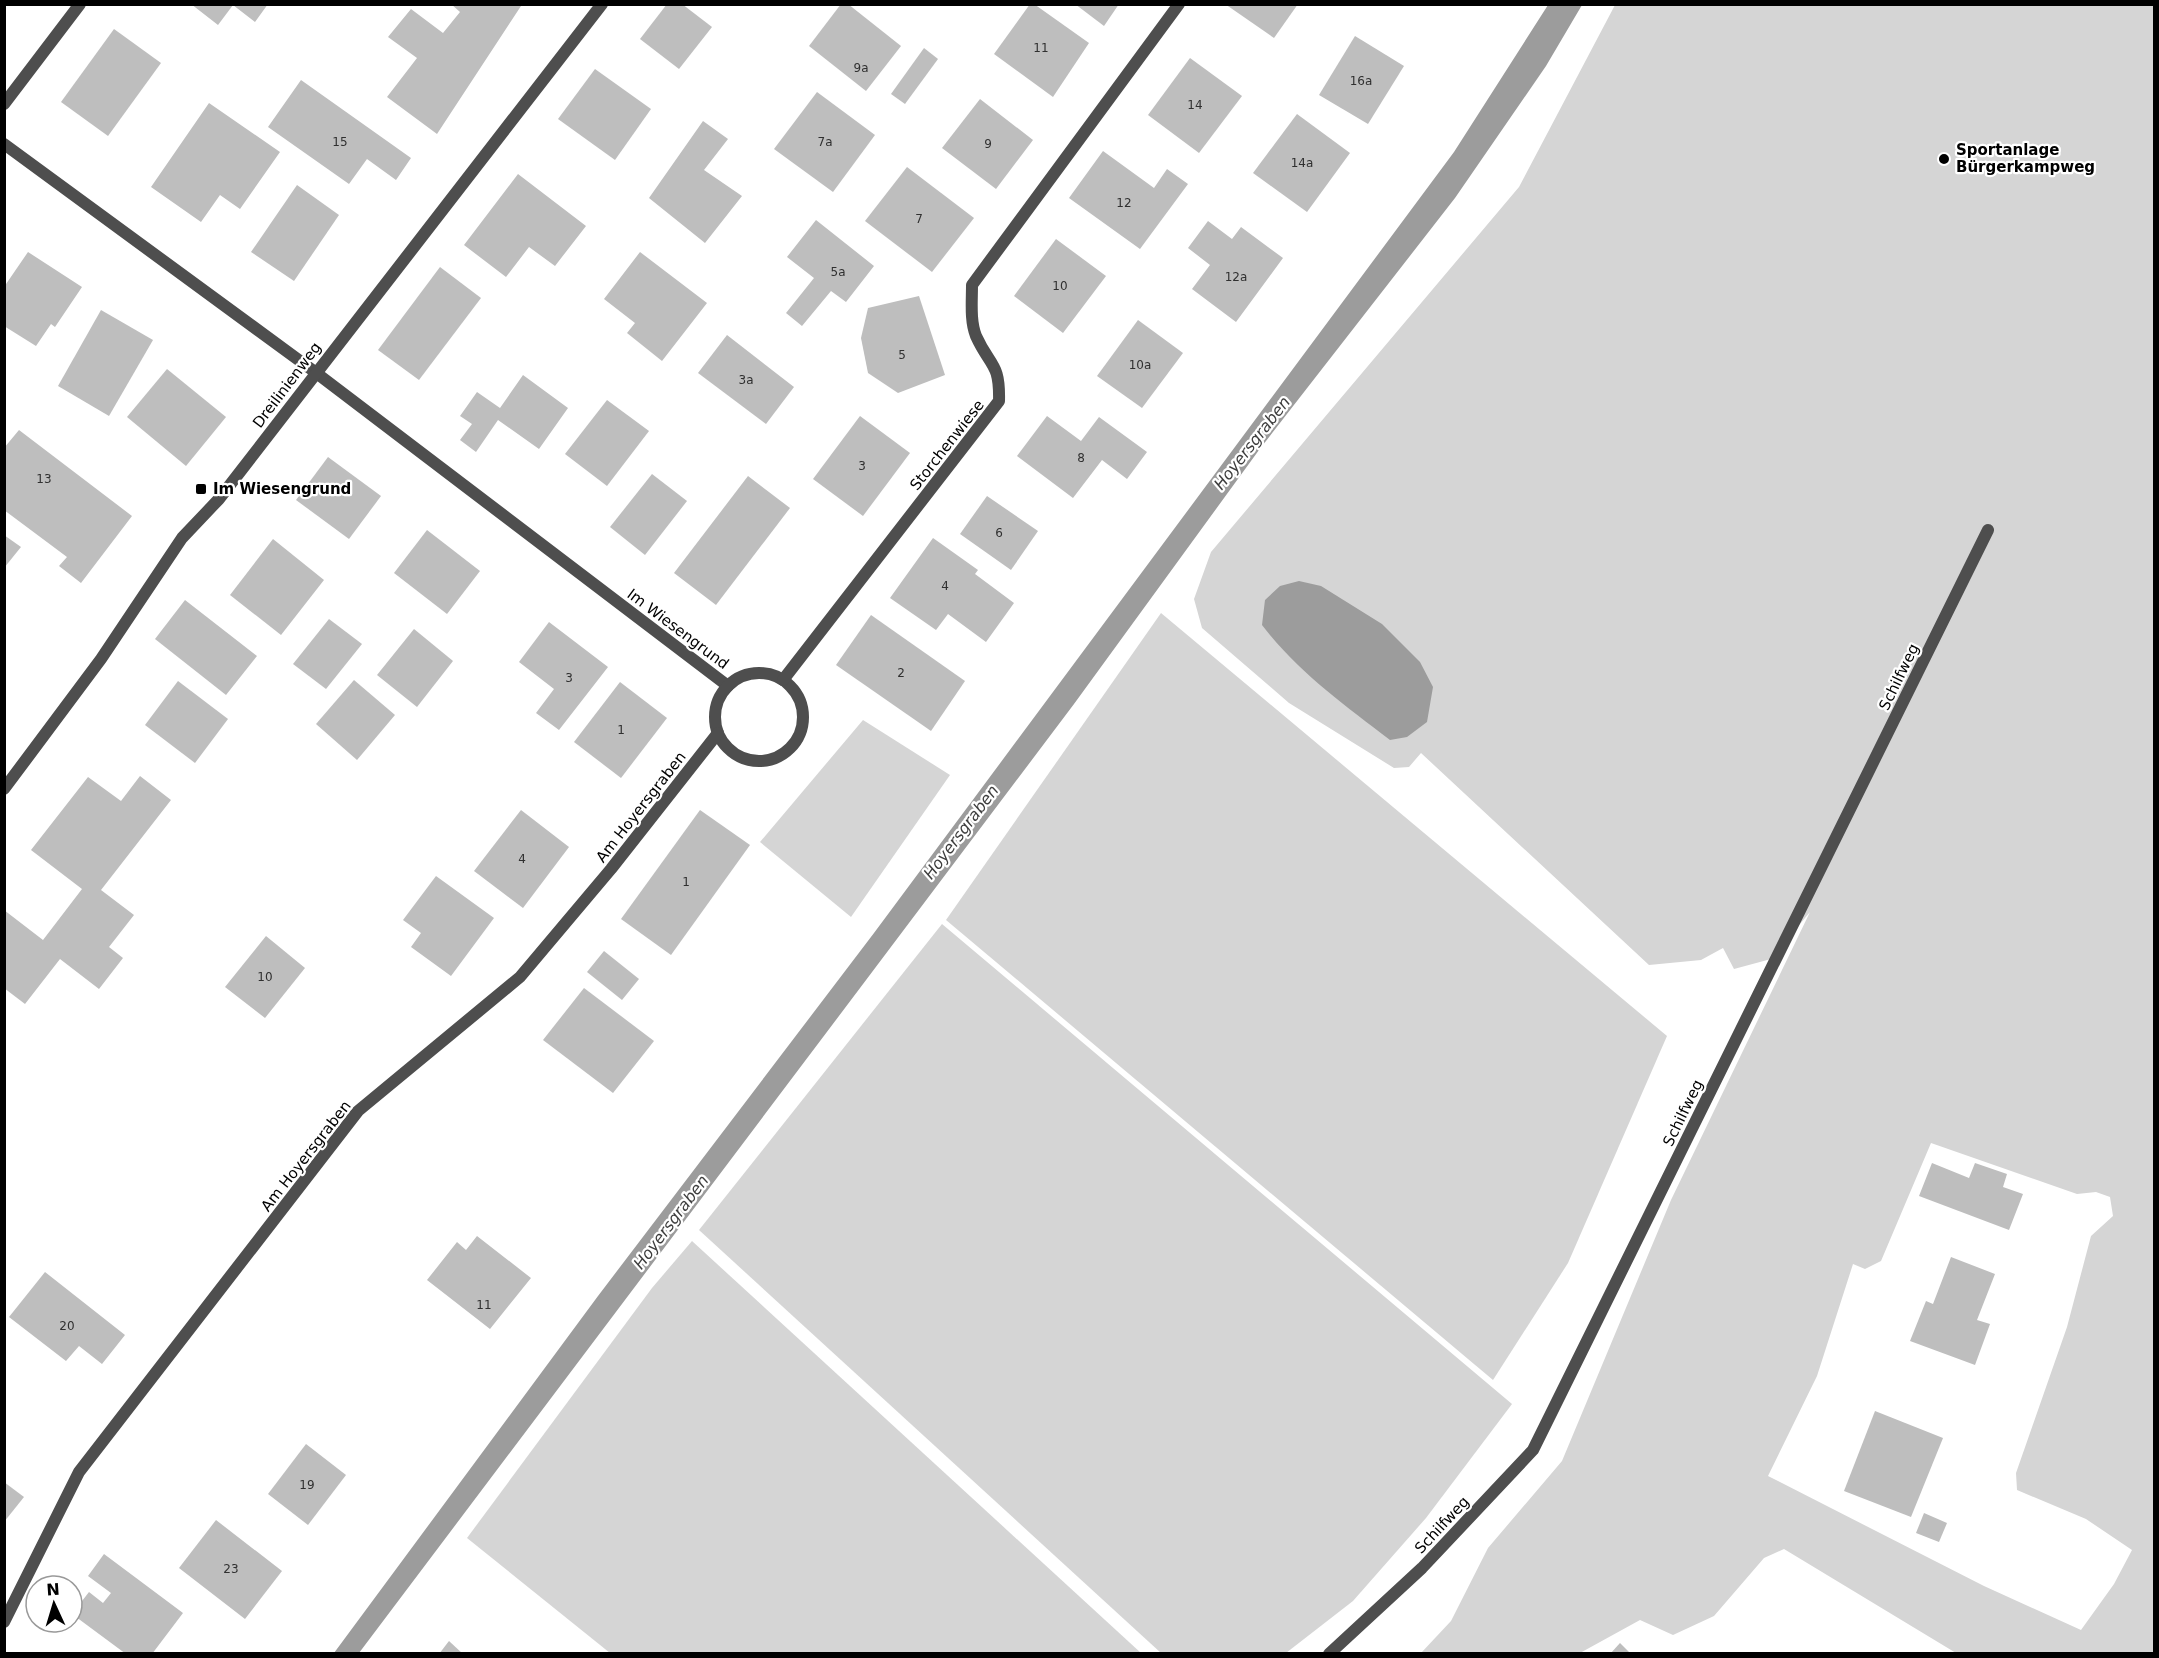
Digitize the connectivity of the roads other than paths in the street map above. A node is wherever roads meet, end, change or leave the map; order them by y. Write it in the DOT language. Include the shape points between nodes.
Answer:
graph roads {
  1 [pos="80,4"];
  2 [pos="602,4"];
  3 [pos="1179,4"];
  4 [pos="4,104"];
  5 [pos="4,144"];
  6 [pos="315,372"];
  7 [pos="1988,530"];
  8 [pos="783,680"];
  9 [pos="728,686"];
  10 [pos="718,733"];
  11 [pos="4,789"];
  12 [pos="4,1622"];
  13 [pos="1329,1653"];
  1 -- 4 [label="street"];
  2 -- 6 [label="street, Dreilinienweg"];
  3 -- 8 [label="street, Storchenwiese" via="972,285 976,335 997,368 999,401"];
  5 -- 6 [label="street, Im Wiesengrund"];
  6 -- 9 [label="street, Im Wiesengrund"];
  6 -- 11 [label="street, Dreilinienweg" via="219,499 182,538 101,659"];
  7 -- 13 [label="street, Schilfweg" via="1533,1450 1422,1568"];
  8 -- 9 [label="street, Im Wiesengrund" via="765,673 749,674"];
  8 -- 10 [label="street" via="797,695 803,716 800,733 786,752 768,759 746,758 726,746"];
  9 -- 10 [label="street, Im Wiesengrund" via="717,705"];
  10 -- 12 [label="street, Am Hoyersgraben" via="520,977 358,1111 79,1472"];
}
